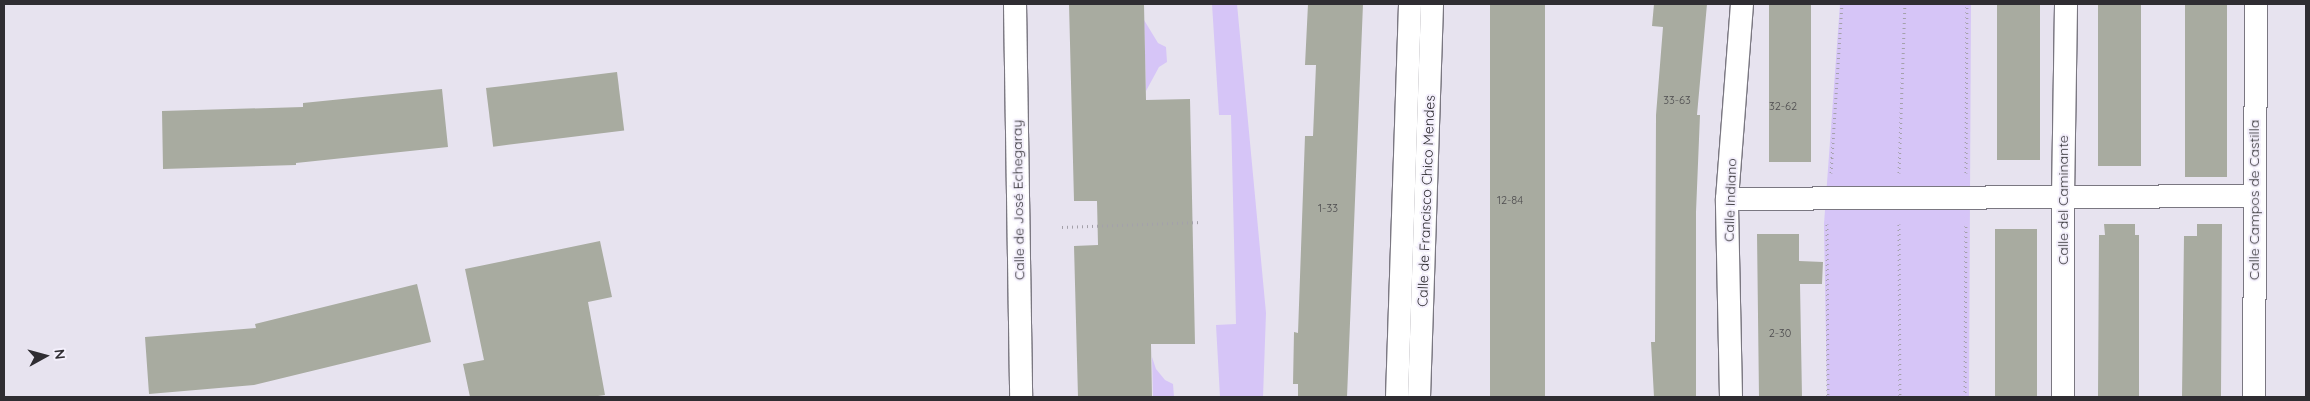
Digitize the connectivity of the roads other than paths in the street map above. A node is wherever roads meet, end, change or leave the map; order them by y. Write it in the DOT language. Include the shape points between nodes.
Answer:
graph roads {
  1 [pos="1014,4"];
  2 [pos="1410,4"];
  3 [pos="1432,4"];
  4 [pos="1742,4"];
  5 [pos="2066,4"];
  6 [pos="2256,4"];
  7 [pos="2254,196"];
  8 [pos="2063,197"];
  9 [pos="1728,199"];
  10 [pos="1021,397"];
  11 [pos="1397,397"];
  12 [pos="1419,397"];
  13 [pos="1731,397"];
  14 [pos="2063,397"];
  15 [pos="2254,397"];
  1 -- 10 [label="street, Calle de José Echegaray"];
  2 -- 11 [label="street, Calle de Francisco Chico Mendes"];
  3 -- 12 [label="street, Calle de Francisco Chico Mendes"];
  4 -- 9 [label="street, Calle Indiano"];
  5 -- 8 [label="street, Calle del Caminante"];
  6 -- 7 [label="street, Calle Campos de Castilla"];
  7 -- 8 [label="street"];
  7 -- 15 [label="street, Calle Campos de Castilla"];
  8 -- 9 [label="street"];
  8 -- 14 [label="street, Calle del Caminante"];
  9 -- 13 [label="street, Calle Indiano"];
}
